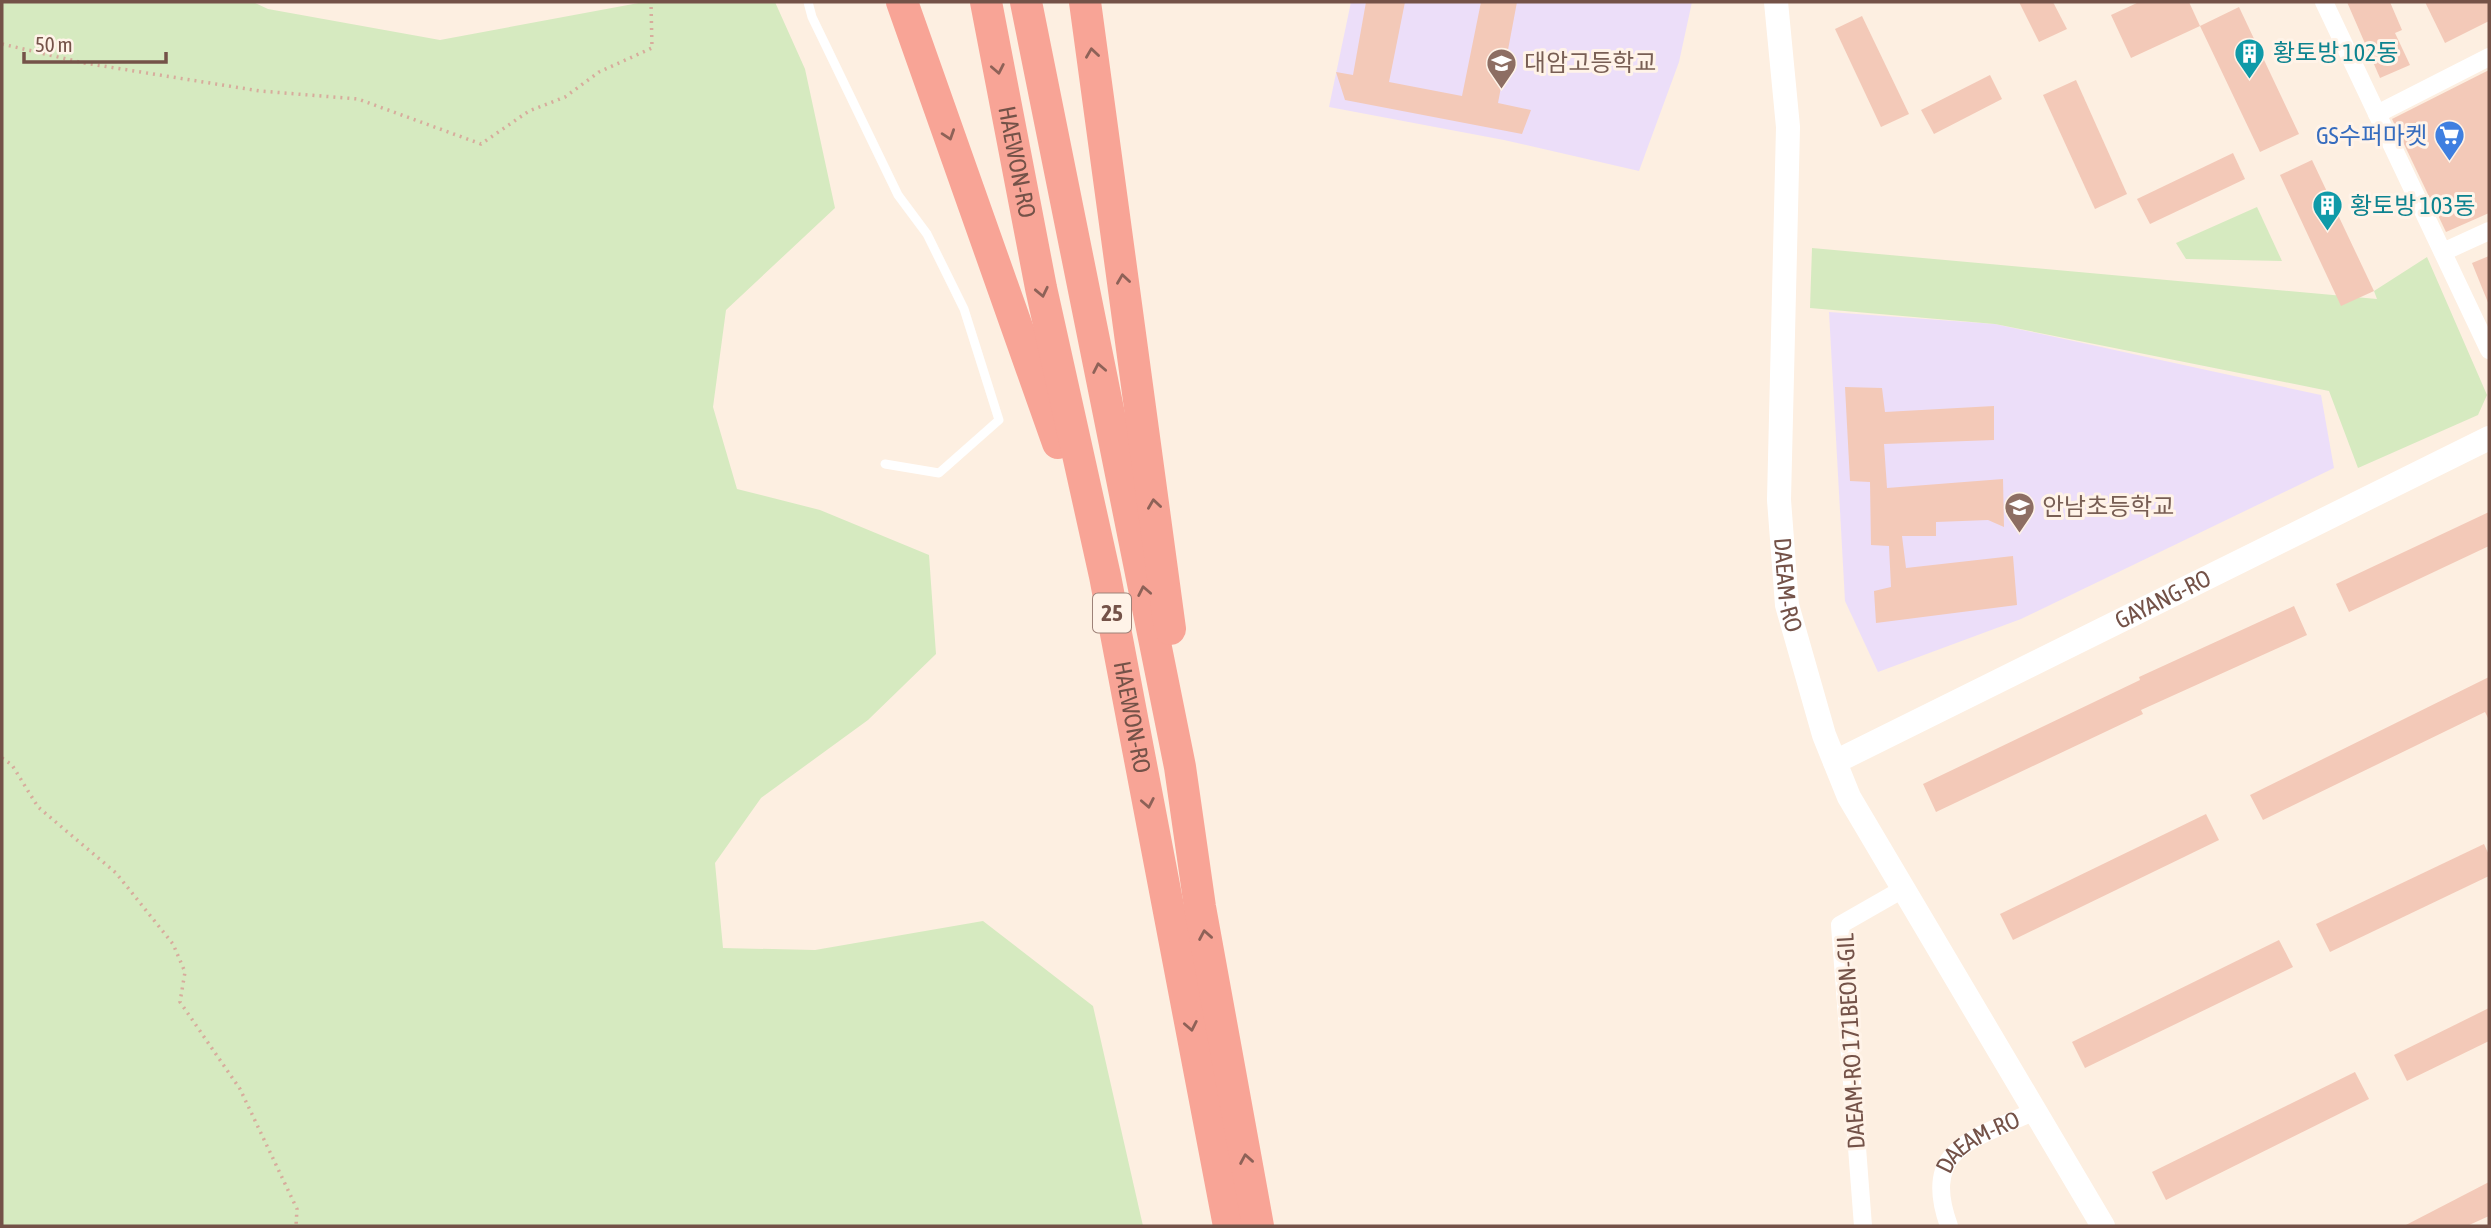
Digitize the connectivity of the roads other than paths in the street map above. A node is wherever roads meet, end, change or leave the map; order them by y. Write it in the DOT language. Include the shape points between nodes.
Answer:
graph roads {
  1 [pos="808,2"];
  2 [pos="902,2"];
  3 [pos="985,2"];
  4 [pos="1026,2"];
  5 [pos="1085,2"];
  6 [pos="1776,2"];
  7 [pos="2324,2"];
  8 [pos="2489,57"];
  9 [pos="2377,114"];
  10 [pos="2489,231"];
  11 [pos="2443,252"];
  12 [pos="2489,350"];
  13 [pos="2489,438"];
  14 [pos="885,464"];
  15 [pos="1105,576"];
  16 [pos="1835,762"];
  17 [pos="1180,767"];
  18 [pos="1903,889"];
  19 [pos="2035,1111"];
  20 [pos="1229,1226"];
  21 [pos="1258,1226"];
  22 [pos="1863,1226"];
  23 [pos="1949,1226"];
  24 [pos="2103,1226"];
  1 -- 14 [label="lane" via="898,195 927,234 964,309 999,420 939,473"];
  2 -- 15 [label="highway, one-way"];
  3 -- 15 [label="highway, HAEWON-RO / 25, one-way" via="1041,288"];
  17 -- 4 [label="highway, HAEWON-RO / 25, one-way"];
  17 -- 5 [label="highway, one-way" via="1168,604"];
  6 -- 16 [label="street, DAEAM-RO" via="1787,127 1779,500 1787,605"];
  7 -- 9 [label="street"];
  8 -- 9 [label="street"];
  9 -- 11 [label="street"];
  10 -- 11 [label="street"];
  11 -- 12 [label="street"];
  13 -- 16 [label="street, GAYANG-RO"];
  15 -- 20 [label="highway, HAEWON-RO / 25, one-way"];
  16 -- 18 [label="street, DAEAM-RO" via="1849,797"];
  21 -- 17 [label="highway, HAEWON-RO / 25, one-way" via="1200,907"];
  18 -- 19 [label="street, DAEAM-RO"];
  18 -- 22 [label="street, DAEAM-RO 171BEON-GIL" via="1840,925"];
  19 -- 23 [label="street, DAEAM-RO" via="1964,1144 1946,1162 1938,1187"];
  19 -- 24 [label="street, DAEAM-RO"];
}
